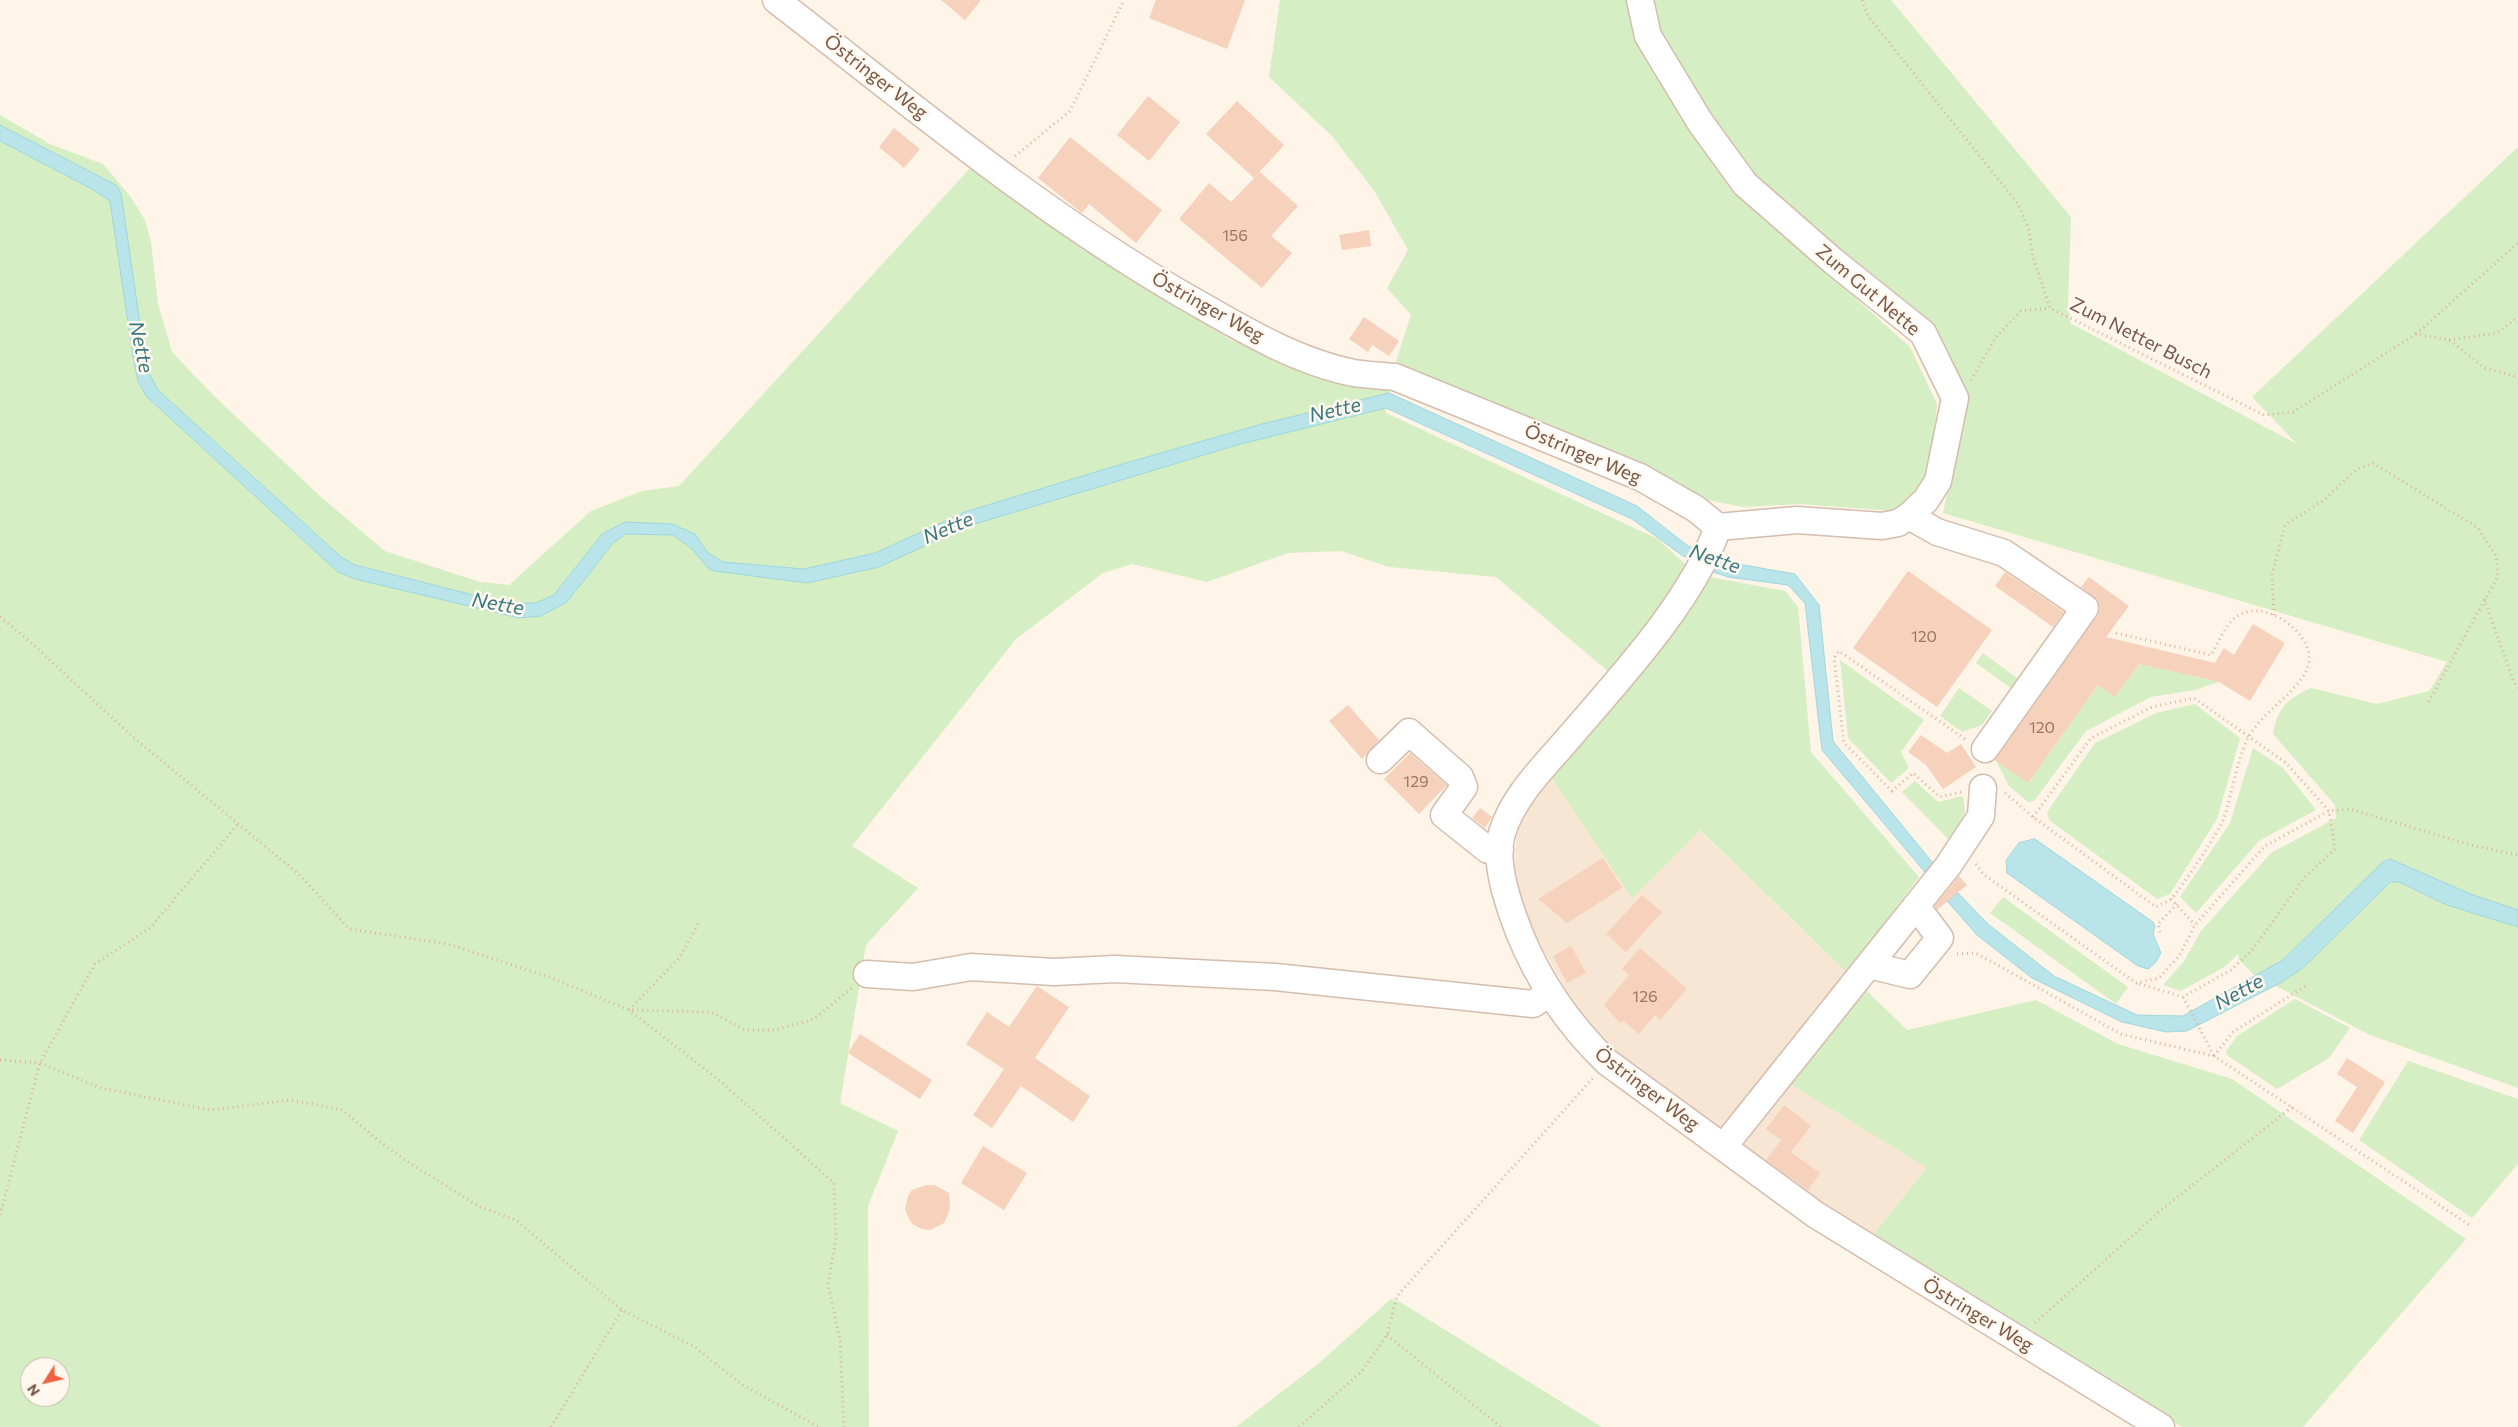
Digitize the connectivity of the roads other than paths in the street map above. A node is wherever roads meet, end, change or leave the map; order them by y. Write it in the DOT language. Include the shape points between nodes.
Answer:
graph roads {
  1 [pos="776,0"];
  2 [pos="1640,0"];
  3 [pos="1909,516"];
  4 [pos="1715,535"];
  5 [pos="1985,749"];
  6 [pos="1380,760"];
  7 [pos="1983,788"];
  8 [pos="1500,850"];
  9 [pos="1920,901"];
  10 [pos="1869,965"];
  11 [pos="867,974"];
  12 [pos="1550,993"];
  13 [pos="1724,1146"];
  14 [pos="2161,1427"];
  1 -- 4 [label="street, Östringer Weg" via="997,171 1137,268 1240,328 1310,360 1354,373 1395,377 1640,476 1696,508"];
  2 -- 3 [label="street, Zum Gut Nette" via="1648,36 1700,122 1745,184 1922,333 1955,398 1938,481 1926,500"];
  3 -- 4 [label="street" via="1898,523 1882,526 1797,520"];
  3 -- 5 [label="street" via="1937,532 2004,553 2085,608"];
  4 -- 8 [label="street, Östringer Weg" via="1688,586 1638,656 1530,782 1507,820"];
  6 -- 8 [label="street" via="1409,732 1460,777 1464,787 1444,815 1488,850"];
  7 -- 9 [label="street" via="1981,816"];
  8 -- 12 [label="street, Östringer Weg" via="1510,909 1529,956"];
  9 -- 10 [label="street"];
  9 -- 10 [label="street" via="1940,938 1910,975"];
  10 -- 13 [label="street"];
  11 -- 12 [label="street" via="913,977 970,967 1054,972 1115,969 1275,978 1533,1004"];
  12 -- 13 [label="street, Östringer Weg" via="1581,1037 1607,1062"];
  13 -- 14 [label="street, Östringer Weg" via="1824,1220"];
}
